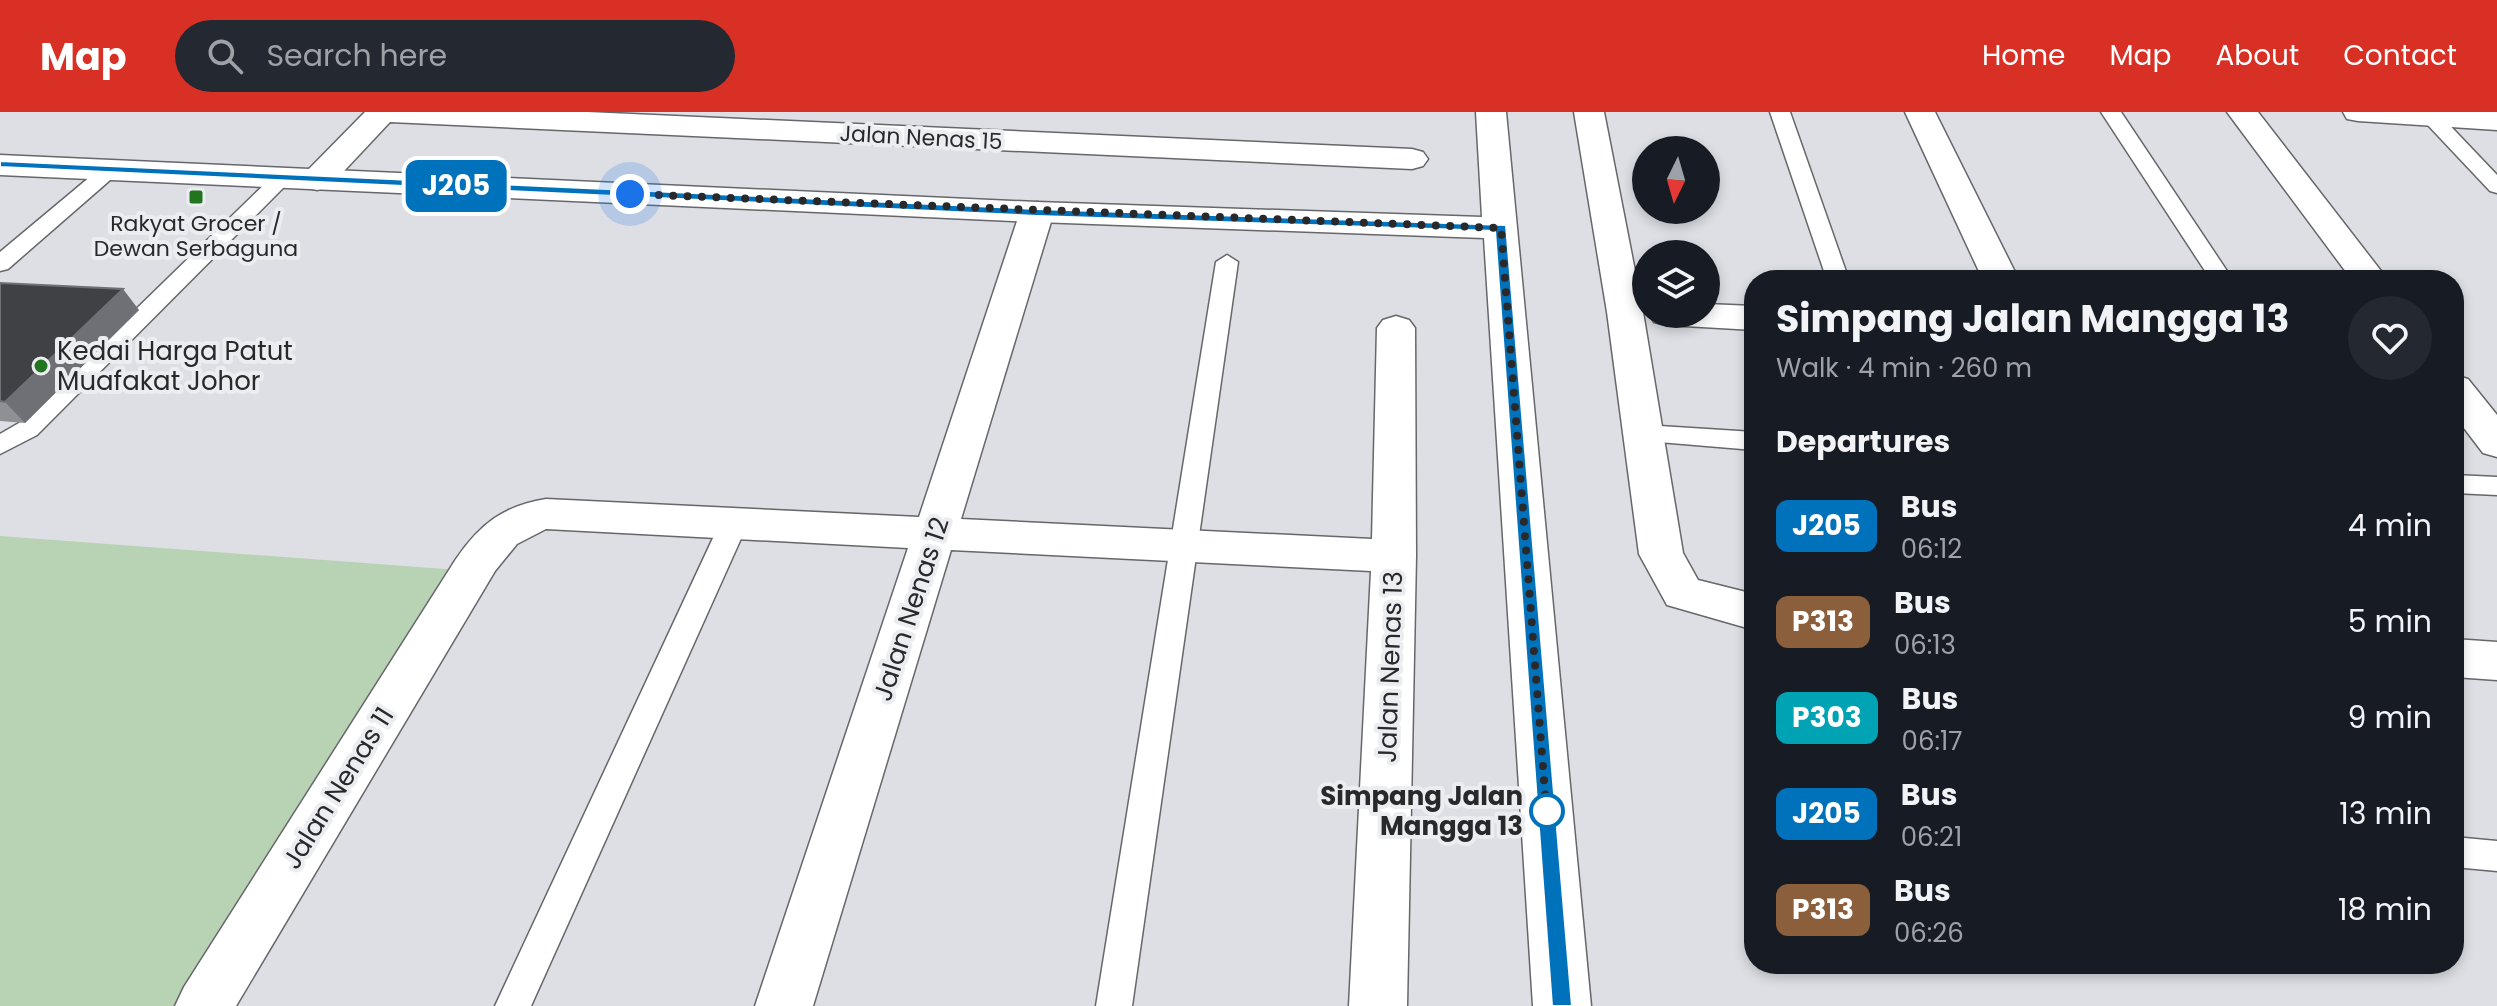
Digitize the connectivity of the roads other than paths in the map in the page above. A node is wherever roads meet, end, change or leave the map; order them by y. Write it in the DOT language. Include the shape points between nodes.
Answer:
graph roads {
  1 [pos="382,112"];
  2 [pos="1491,112"];
  3 [pos="1589,112"];
  4 [pos="1780,112"];
  5 [pos="1920,112"];
  6 [pos="2111,112"];
  7 [pos="2242,112"];
  8 [pos="2358,112"];
  9 [pos="2431,117"];
  10 [pos="637,118"];
  11 [pos="2497,121"];
  12 [pos="909,124"];
  13 [pos="1412,159"];
  14 [pos="0,165"];
  15 [pos="110,170"];
  16 [pos="282,178"];
  17 [pos="317,180"];
  18 [pos="2497,187"];
  19 [pos="1037,212"];
  20 [pos="1501,228"];
  21 [pos="1227,262"];
  22 [pos="0,264"];
  23 [pos="1835,270"];
  24 [pos="1996,270"];
  25 [pos="2215,270"];
  26 [pos="2362,270"];
  27 [pos="1632,295"];
  28 [pos="1720,316"];
  29 [pos="1744,318"];
  30 [pos="1396,328"];
  31 [pos="1637,328"];
  32 [pos="2464,401"];
  33 [pos="1644,434"];
  34 [pos="1744,440"];
  35 [pos="2497,443"];
  36 [pos="0,445"];
  37 [pos="2464,484"];
  38 [pos="2497,486"];
  39 [pos="734,523"];
  40 [pos="935,533"];
  41 [pos="1184,546"];
  42 [pos="1394,556"];
  43 [pos="1744,609"];
  44 [pos="2464,659"];
  45 [pos="2497,661"];
  46 [pos="2464,853"];
  47 [pos="2497,856"];
  48 [pos="204,1006"];
  49 [pos="513,1006"];
  50 [pos="784,1006"];
  51 [pos="1114,1006"];
  52 [pos="1378,1006"];
  53 [pos="1562,1006"];
  1 -- 10 [label="street, Jalan Nenas 15"];
  1 -- 17 [label="street"];
  2 -- 20 [label="street"];
  3 -- 27 [label="street"];
  4 -- 23 [label="lane"];
  5 -- 24 [label="street"];
  6 -- 25 [label="lane"];
  7 -- 26 [label="street"];
  8 -- 9 [label="street"];
  9 -- 11 [label="street"];
  9 -- 18 [label="lane"];
  10 -- 12 [label="street, Jalan Nenas 15"];
  12 -- 13 [label="street, Jalan Nenas 15"];
  14 -- 15 [label="street"];
  15 -- 16 [label="street"];
  15 -- 22 [label="lane"];
  16 -- 17 [label="street"];
  16 -- 36 [label="lane" via="28,429"];
  17 -- 19 [label="street"];
  19 -- 20 [label="street"];
  19 -- 40 [label="street, Jalan Nenas 12"];
  20 -- 53 [label="street"];
  21 -- 41 [label="lane"];
  28 -- 29 [label="street"];
  30 -- 42 [label="street, Jalan Nenas 13"];
  31 -- 33 [label="street"];
  32 -- 35 [label="street"];
  33 -- 34 [label="lane"];
  33 -- 43 [label="street" via="1661,554 1683,593"];
  37 -- 38 [label="lane"];
  39 -- 40 [label="street, Jalan Nenas 11"];
  39 -- 48 [label="street, Jalan Nenas 11" via="532,515 503,528"];
  39 -- 49 [label="lane"];
  40 -- 41 [label="street, Jalan Nenas 11"];
  40 -- 50 [label="street, Jalan Nenas 12"];
  41 -- 42 [label="street, Jalan Nenas 11"];
  41 -- 51 [label="lane"];
  42 -- 52 [label="street, Jalan Nenas 13"];
  44 -- 45 [label="street"];
  46 -- 47 [label="lane"];
}
